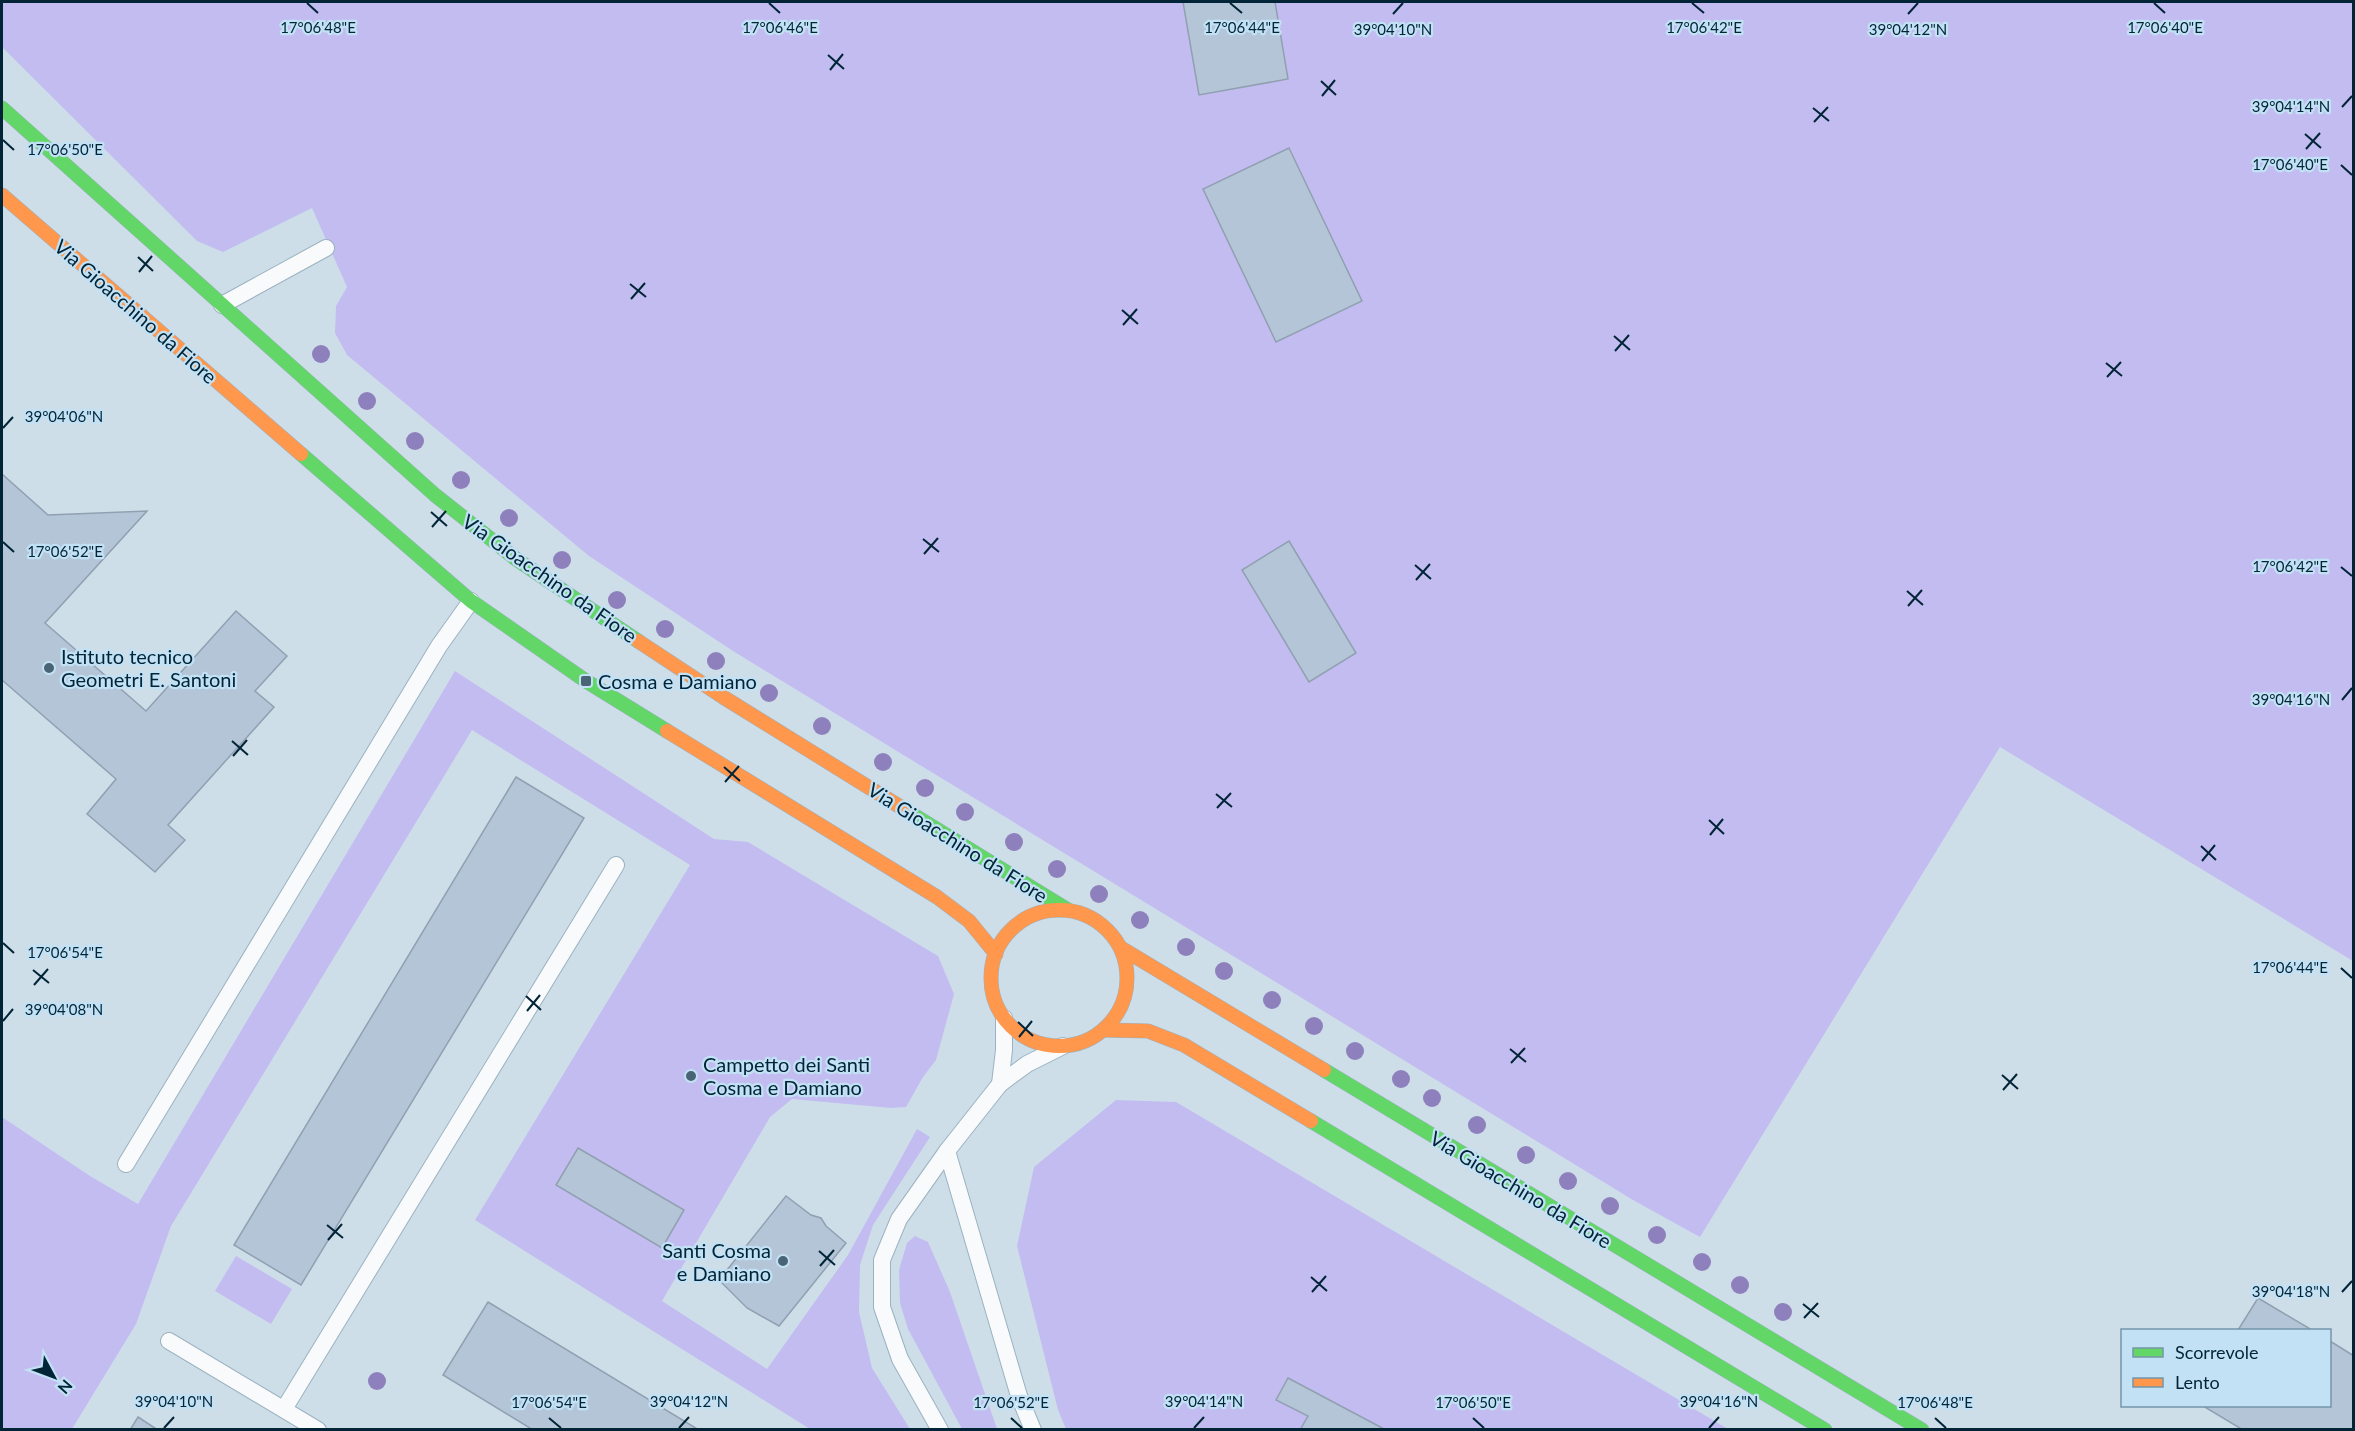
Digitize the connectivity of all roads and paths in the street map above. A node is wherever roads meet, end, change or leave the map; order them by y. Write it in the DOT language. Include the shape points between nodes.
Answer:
graph roads {
  1 [pos="2,108"];
  2 [pos="2,195"];
  3 [pos="326,248"];
  4 [pos="222,305"];
  5 [pos="471,601"];
  6 [pos="616,865"];
  7 [pos="1068,910"];
  8 [pos="1121,948"];
  9 [pos="996,954"];
  10 [pos="1004,1018"];
  11 [pos="1104,1030"];
  12 [pos="1063,1046"];
  13 [pos="1000,1084"];
  14 [pos="947,1151"];
  15 [pos="126,1164"];
  16 [pos="169,1341"];
  17 [pos="284,1409"];
  18 [pos="318,1430"];
  19 [pos="940,1430"];
  20 [pos="1033,1430"];
  21 [pos="1825,1430"];
  22 [pos="1922,1430"];
  1 -- 4 [label="street, Via Gioacchino da Fiore"];
  2 -- 5 [label="street, Via Gioacchino da Fiore"];
  3 -- 4 [label="lane"];
  4 -- 7 [label="street, Via Gioacchino da Fiore" via="435,495 516,559 723,697"];
  5 -- 9 [label="street, Via Gioacchino da Fiore" via="586,681 937,897 969,921"];
  5 -- 15 [label="lane"];
  6 -- 17 [label="lane"];
  7 -- 8 [label="street" via="1090,917 1108,930"];
  7 -- 9 [label="street" via="1046,911 1025,919 1007,934"];
  8 -- 11 [label="street" via="1128,969 1126,992 1118,1013"];
  8 -- 22 [label="street, Via Gioacchino da Fiore"];
  9 -- 10 [label="street" via="991,975 993,998"];
  10 -- 12 [label="street" via="1020,1034 1040,1044"];
  10 -- 13 [label="lane"];
  11 -- 12 [label="street"];
  11 -- 21 [label="street" via="1148,1031 1184,1045"];
  12 -- 13 [label="lane" via="1027,1064"];
  13 -- 14 [label="lane"];
  14 -- 19 [label="lane" via="899,1219 882,1260 882,1307 900,1359"];
  14 -- 20 [label="lane" via="1019,1396"];
  16 -- 17 [label="lane"];
  17 -- 18 [label="lane"];
}
